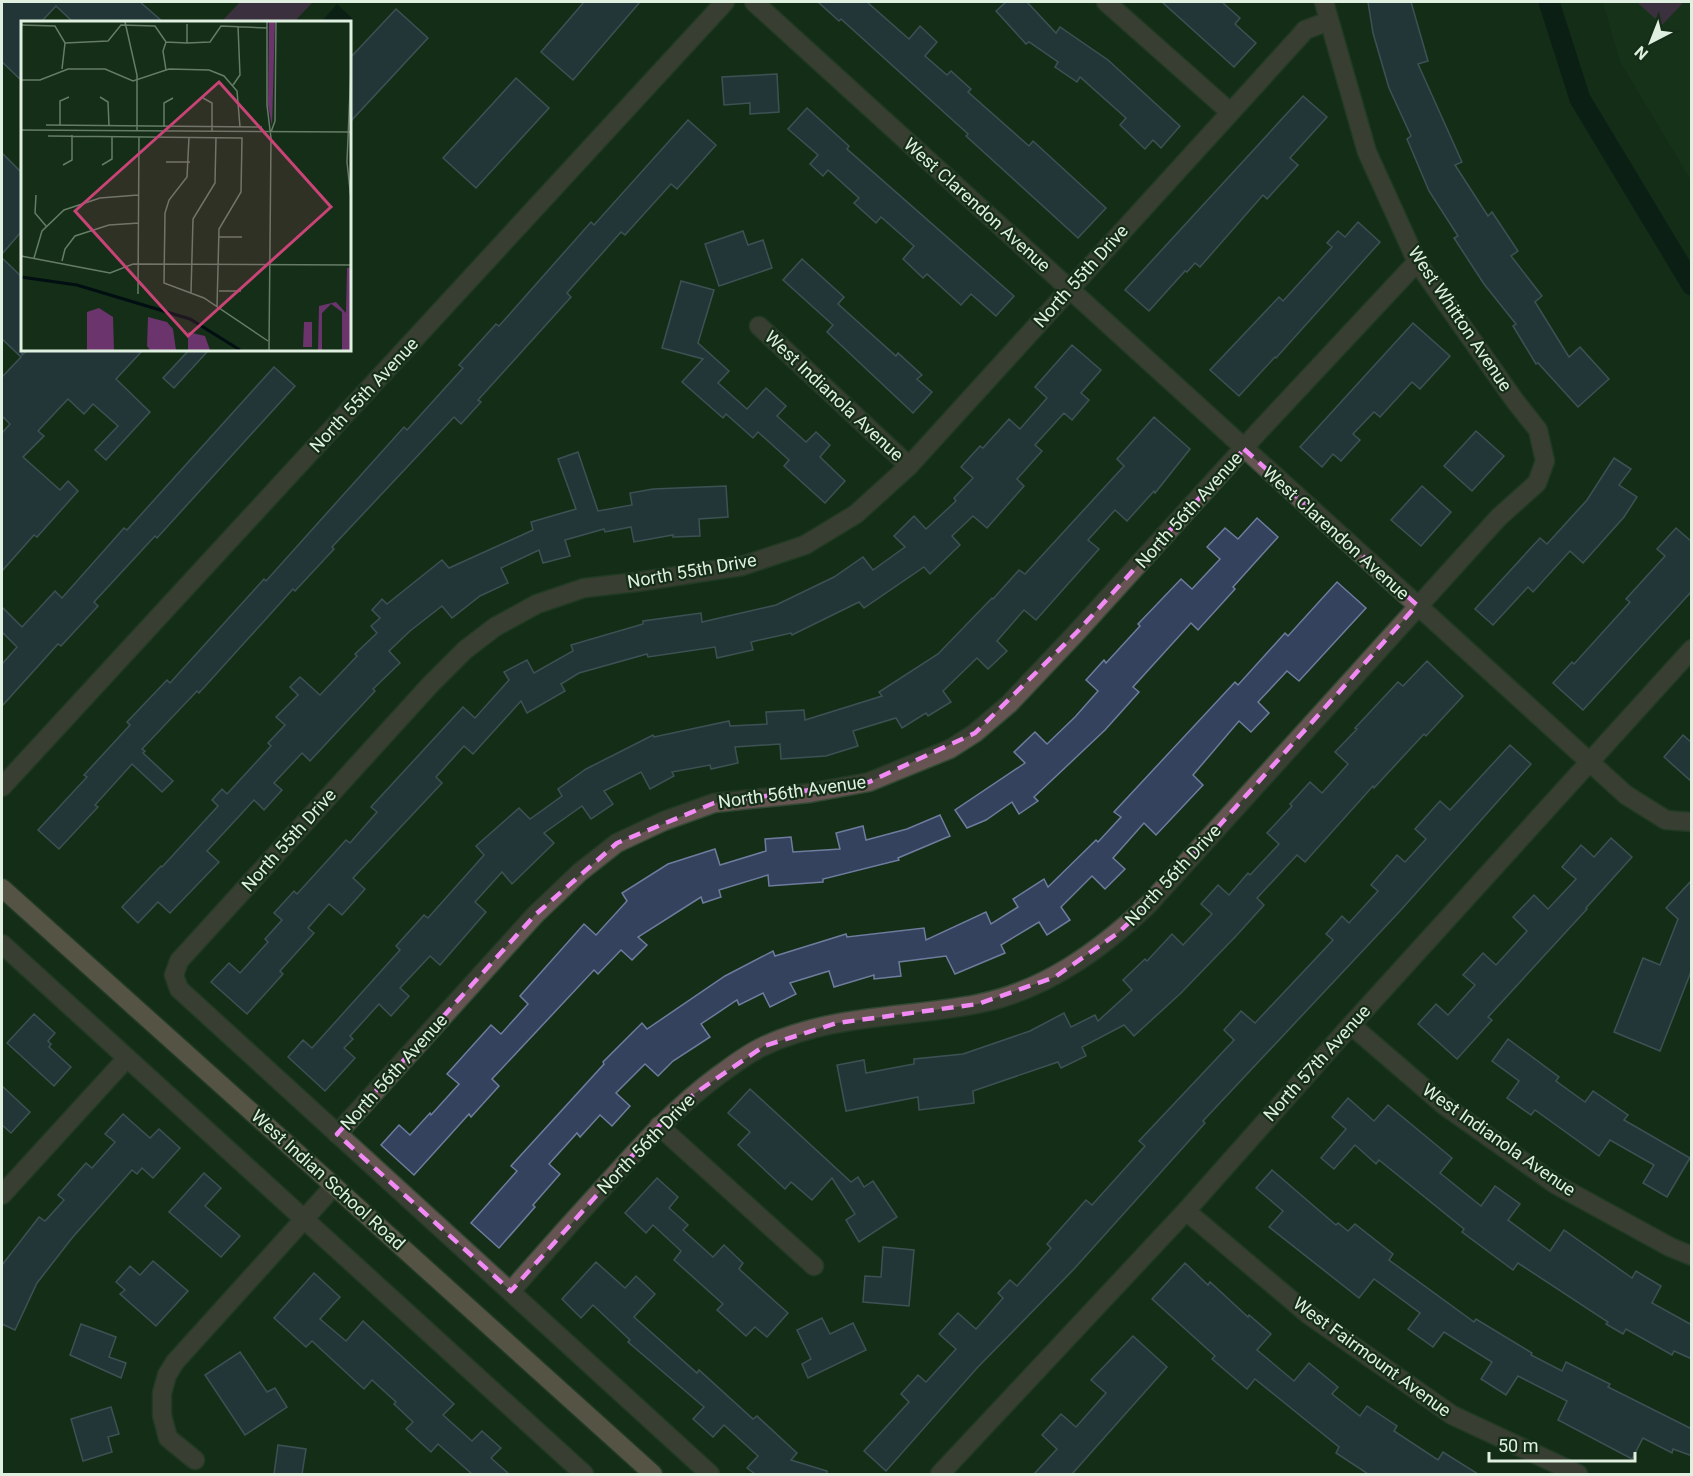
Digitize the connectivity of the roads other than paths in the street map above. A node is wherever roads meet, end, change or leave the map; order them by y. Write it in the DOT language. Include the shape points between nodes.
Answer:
graph roads {
  1 [pos="725,2"];
  2 [pos="754,2"];
  3 [pos="1106,2"];
  4 [pos="1324,2"];
  5 [pos="1329,21"];
  6 [pos="1230,112"];
  7 [pos="1417,262"];
  8 [pos="1070,289"];
  9 [pos="759,326"];
  10 [pos="1244,449"];
  11 [pos="1545,461"];
  12 [pos="909,466"];
  13 [pos="1416,605"];
  14 [pos="1692,649"];
  15 [pos="1589,762"];
  16 [pos="2,787"];
  17 [pos="1692,822"];
  18 [pos="2,888"];
  19 [pos="2,944"];
  20 [pos="1351,1025"];
  21 [pos="127,1058"];
  22 [pos="659,1126"];
  23 [pos="337,1134"];
  24 [pos="334,1186"];
  25 [pos="2,1195"];
  26 [pos="1186,1210"];
  27 [pos="304,1220"];
  28 [pos="1692,1256"];
  29 [pos="814,1266"];
  30 [pos="511,1291"];
  31 [pos="195,1460"];
  32 [pos="584,1474"];
  33 [pos="653,1474"];
  34 [pos="710,1474"];
  35 [pos="940,1474"];
  36 [pos="1578,1474"];
  1 -- 16 [label="street, North 55th Avenue"];
  2 -- 8 [label="street, West Clarendon Avenue"];
  3 -- 6 [label="street"];
  4 -- 5 [label="street, West Whitton Avenue"];
  5 -- 6 [label="street, North 55th Drive" via="1305,30"];
  5 -- 7 [label="street, West Whitton Avenue" via="1367,152"];
  6 -- 8 [label="street, North 55th Drive"];
  7 -- 10 [label="street, North 56th Avenue"];
  7 -- 11 [label="street, West Whitton Avenue" via="1538,430"];
  8 -- 10 [label="street, West Clarendon Avenue"];
  8 -- 12 [label="street, North 55th Drive"];
  9 -- 12 [label="street, West Indianola Avenue"];
  10 -- 13 [label="street, West Clarendon Avenue"];
  10 -- 23 [label="street, North 56th Avenue" via="1009,704 975,733 950,749 869,782 714,803 617,843 535,915"];
  11 -- 13 [label="street, North 56th Drive" via="1537,483 1498,517"];
  12 -- 23 [label="street, North 55th Drive" via="856,514 805,545 742,566 584,588 537,604 495,627 430,685 179,961 174,975 179,989"];
  13 -- 15 [label="street, West Clarendon Avenue"];
  13 -- 22 [label="street, North 56th Drive" via="1148,905 1118,933 1055,977 978,1004 808,1029 764,1046 737,1062"];
  14 -- 15 [label="street, North 57th Avenue"];
  15 -- 17 [label="street, West Clarendon Avenue" via="1626,795 1666,820"];
  15 -- 20 [label="street, North 57th Avenue"];
  18 -- 24 [label="main road, West Indian School Road"];
  19 -- 21 [label="street"];
  20 -- 26 [label="street, North 57th Avenue"];
  20 -- 28 [label="street, West Indianola Avenue" via="1444,1106 1555,1184"];
  21 -- 25 [label="street"];
  21 -- 27 [label="street"];
  22 -- 29 [label="street"];
  22 -- 30 [label="street, North 56th Drive"];
  23 -- 30 [label="street"];
  24 -- 27 [label="street"];
  24 -- 33 [label="main road, West Indian School Road"];
  26 -- 35 [label="street, North 57th Avenue"];
  26 -- 36 [label="street, West Fairmount Avenue" via="1310,1315 1452,1415"];
  27 -- 31 [label="street" via="167,1375 162,1415 168,1438"];
  27 -- 32 [label="street"];
  30 -- 34 [label="street"];
}
